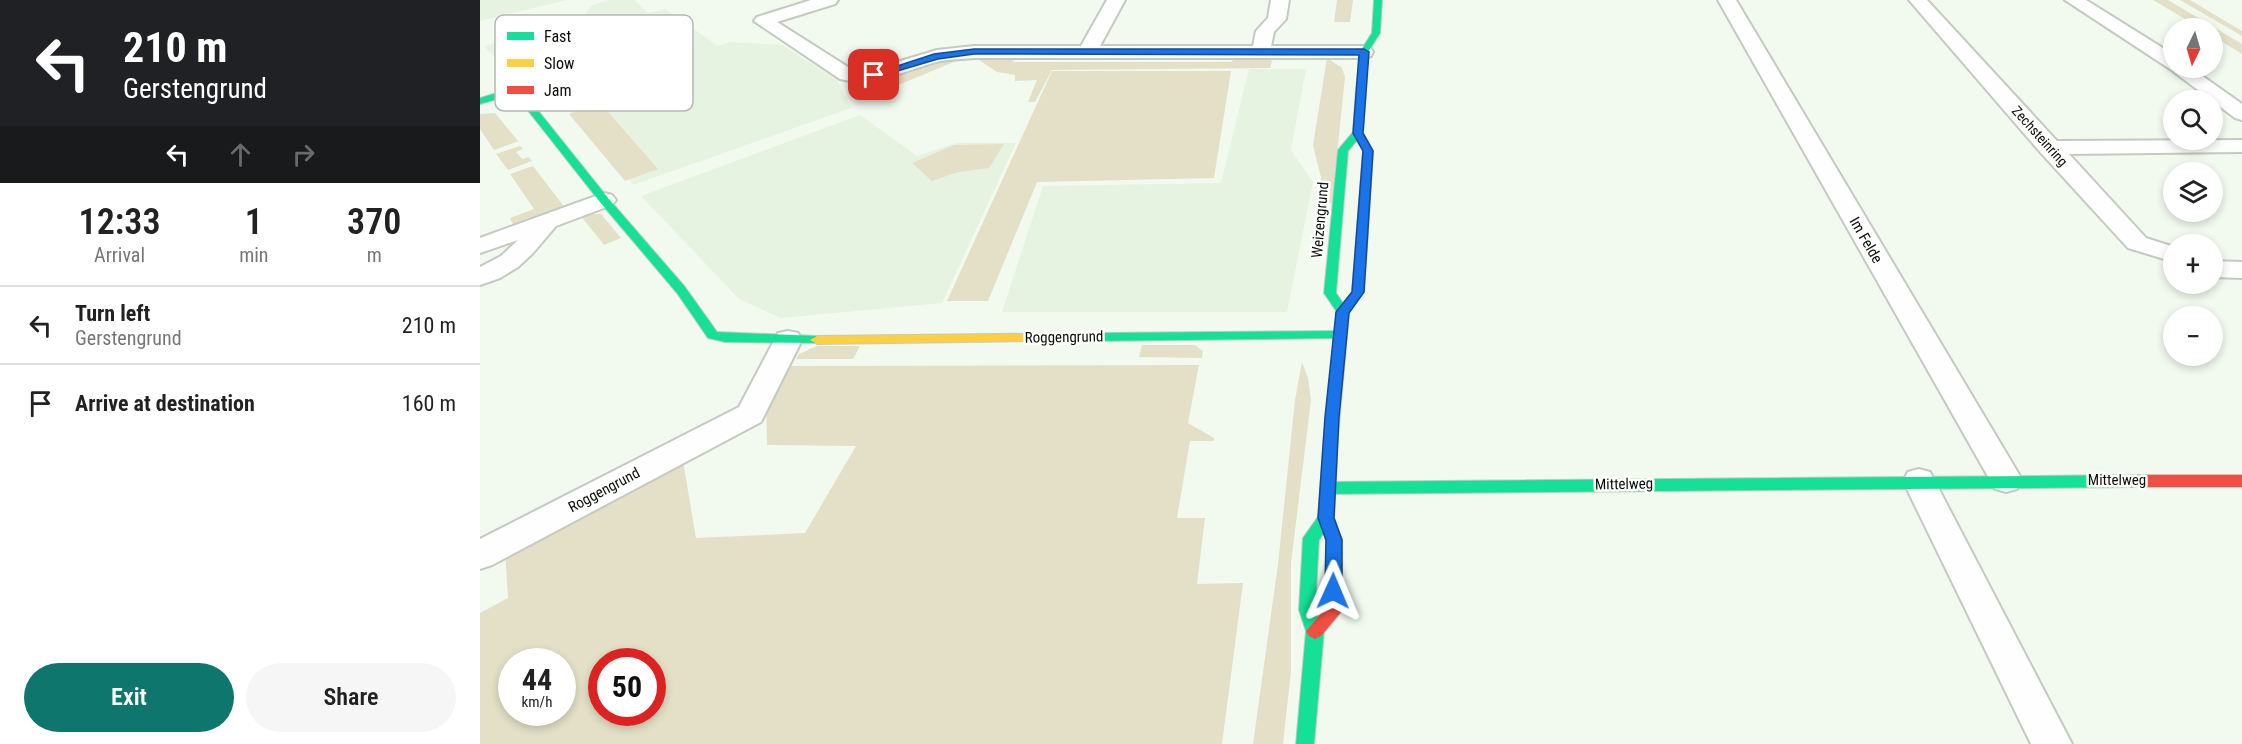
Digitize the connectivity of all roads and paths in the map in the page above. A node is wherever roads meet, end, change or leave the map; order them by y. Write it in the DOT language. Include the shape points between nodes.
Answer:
graph roads {
  1 [pos="829,0"];
  2 [pos="1116,0"];
  3 [pos="1280,0"];
  4 [pos="1378,0"];
  5 [pos="1727,0"];
  6 [pos="1918,0"];
  7 [pos="2074,0"];
  8 [pos="1355,33"];
  9 [pos="1088,51"];
  10 [pos="1261,51"];
  11 [pos="1364,52"];
  12 [pos="2163,57"];
  13 [pos="2193,78"];
  14 [pos="495,97"];
  15 [pos="480,102"];
  16 [pos="534,111"];
  17 [pos="2242,114"];
  18 [pos="1358,133"];
  19 [pos="2242,146"];
  20 [pos="2049,148"];
  21 [pos="604,200"];
  22 [pos="547,221"];
  23 [pos="480,246"];
  24 [pos="2163,251"];
  25 [pos="2223,269"];
  26 [pos="2242,270"];
  27 [pos="480,277"];
  28 [pos="1343,312"];
  29 [pos="1340,335"];
  30 [pos="788,340"];
  31 [pos="1919,480"];
  32 [pos="2006,480"];
  33 [pos="2242,481"];
  34 [pos="1328,488"];
  35 [pos="1326,518"];
  36 [pos="480,555"];
  37 [pos="1315,631"];
  38 [pos="1305,744"];
  39 [pos="2052,744"];
  1 -- 9 [label="street" via="763,21 847,75 874,75 937,56 974,52"];
  2 -- 9 [label="street"];
  3 -- 10 [label="street" via="1277,19 1265,31"];
  4 -- 11 [label="street, Weizengrund" via="1376,33"];
  5 -- 32 [label="street, Im Felde"];
  6 -- 20 [label="street, Zechsteinring"];
  7 -- 12 [label="street"];
  8 -- 11 [label="street, Weizengrund"];
  9 -- 10 [label="street"];
  10 -- 11 [label="street"];
  11 -- 18 [label="street, Weizengrund"];
  13 -- 17 [label="street"];
  14 -- 15 [label="street, Roggengrund"];
  16 -- 21 [label="street, Roggengrund"];
  18 -- 28 [label="street, Weizengrund" via="1368,151 1358,292"];
  18 -- 28 [label="street, Weizengrund" via="1343,150 1330,293"];
  19 -- 20 [label="street"];
  20 -- 24 [label="street, Zechsteinring" via="2137,243"];
  21 -- 22 [label="street"];
  21 -- 30 [label="street, Roggengrund" via="681,290 713,335"];
  22 -- 23 [label="street"];
  22 -- 27 [label="street" via="508,264"];
  25 -- 26 [label="street"];
  28 -- 29 [label="street, Weizengrund"];
  29 -- 30 [label="street, Roggengrund"];
  29 -- 34 [label="street, Weizengrund"];
  30 -- 36 [label="street, Roggengrund" via="750,414"];
  31 -- 32 [label="street, Mittelweg"];
  31 -- 34 [label="street, Mittelweg"];
  31 -- 39 [label="street"];
  32 -- 33 [label="street, Mittelweg"];
  34 -- 35 [label="street, Weizengrund"];
  35 -- 37 [label="street, Weizengrund" via="1311,538 1307,610"];
  35 -- 37 [label="street, Weizengrund" via="1334,540 1333,612"];
  37 -- 38 [label="street, Weizengrund"];
}
